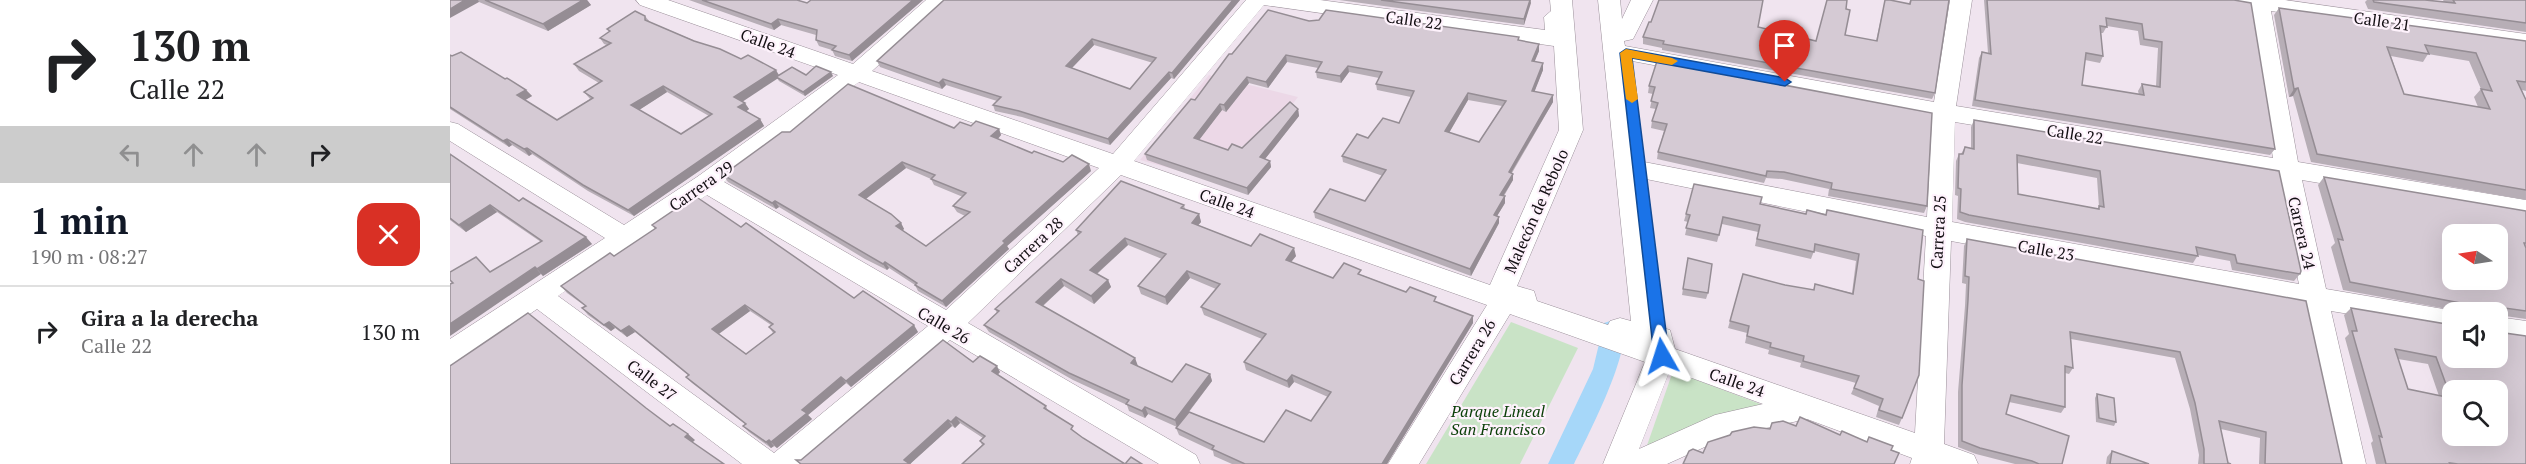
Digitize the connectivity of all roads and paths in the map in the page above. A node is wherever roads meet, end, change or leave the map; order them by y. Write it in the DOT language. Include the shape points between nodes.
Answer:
graph roads {
  1 [pos="646,0"];
  2 [pos="939,0"];
  3 [pos="1257,0"];
  4 [pos="1271,0"];
  5 [pos="1554,0"];
  6 [pos="1561,0"];
  7 [pos="1609,0"];
  8 [pos="1621,0"];
  9 [pos="1642,0"];
  10 [pos="1961,0"];
  11 [pos="2252,1"];
  12 [pos="2526,41"];
  13 [pos="1625,44"];
  14 [pos="855,74"];
  15 [pos="1944,112"];
  16 [pos="1562,128"];
  17 [pos="450,130"];
  18 [pos="1118,164"];
  19 [pos="2287,169"];
  20 [pos="1641,170"];
  21 [pos="705,183"];
  22 [pos="2526,209"];
  23 [pos="1937,230"];
  24 [pos="625,238"];
  25 [pos="539,296"];
  26 [pos="1495,299"];
  27 [pos="2317,299"];
  28 [pos="2442,318"];
  29 [pos="946,327"];
  30 [pos="2508,329"];
  31 [pos="2526,332"];
  32 [pos="1651,352"];
  33 [pos="450,354"];
  34 [pos="1808,407"];
  35 [pos="1927,458"];
  36 [pos="765,464"];
  37 [pos="783,464"];
  38 [pos="1185,464"];
  39 [pos="1403,464"];
  40 [pos="1618,464"];
  41 [pos="1636,464"];
  42 [pos="1963,464"];
  43 [pos="2351,464"];
  1 -- 14 [label="street, Calle 24"];
  2 -- 14 [label="street, Carrera 29"];
  3 -- 18 [label="street, Carrera 28"];
  4 -- 5 [label="street, Calle 22" via="1557,39"];
  6 -- 7 [label="street, Malecón de Rebolo" via="1571,130 1501,291 1646,337"];
  8 -- 13 [label="street"];
  9 -- 13 [label="street"];
  10 -- 15 [label="street, Carrera 25"];
  11 -- 12 [label="street, Calle 21"];
  11 -- 19 [label="street, Carrera 24"];
  13 -- 15 [label="street, Calle 22"];
  13 -- 20 [label="street"];
  14 -- 18 [label="street, Calle 24"];
  14 -- 21 [label="street, Carrera 29"];
  15 -- 19 [label="street, Calle 22"];
  15 -- 23 [label="street, Carrera 25"];
  16 -- 26 [label="street, Carrera 26"];
  17 -- 24 [label="street"];
  18 -- 26 [label="street, Calle 24"];
  18 -- 29 [label="street, Carrera 28"];
  19 -- 22 [label="street, Calle 22"];
  19 -- 27 [label="street, Carrera 24"];
  20 -- 23 [label="street, Calle 23"];
  20 -- 32 [label="street"];
  21 -- 24 [label="street, Carrera 29"];
  21 -- 29 [label="street, Calle 26"];
  23 -- 27 [label="street, Calle 23"];
  23 -- 35 [label="street, Carrera 25"];
  24 -- 25 [label="street, Carrera 29"];
  25 -- 33 [label="street, Carrera 29"];
  25 -- 36 [label="street, Calle 27"];
  26 -- 32 [label="street, Calle 24"];
  26 -- 39 [label="street, Carrera 26"];
  27 -- 28 [label="street, Calle 23"];
  27 -- 43 [label="street, Carrera 24"];
  29 -- 37 [label="street, Carrera 28"];
  29 -- 38 [label="street, Calle 26"];
  30 -- 31 [label="street"];
  32 -- 34 [label="street, Calle 24"];
  32 -- 40 [label="street"];
  34 -- 35 [label="street, Calle 24"];
  34 -- 41 [label="street, Calle 24" via="1725,424"];
  35 -- 42 [label="street, Calle 24"];
}
